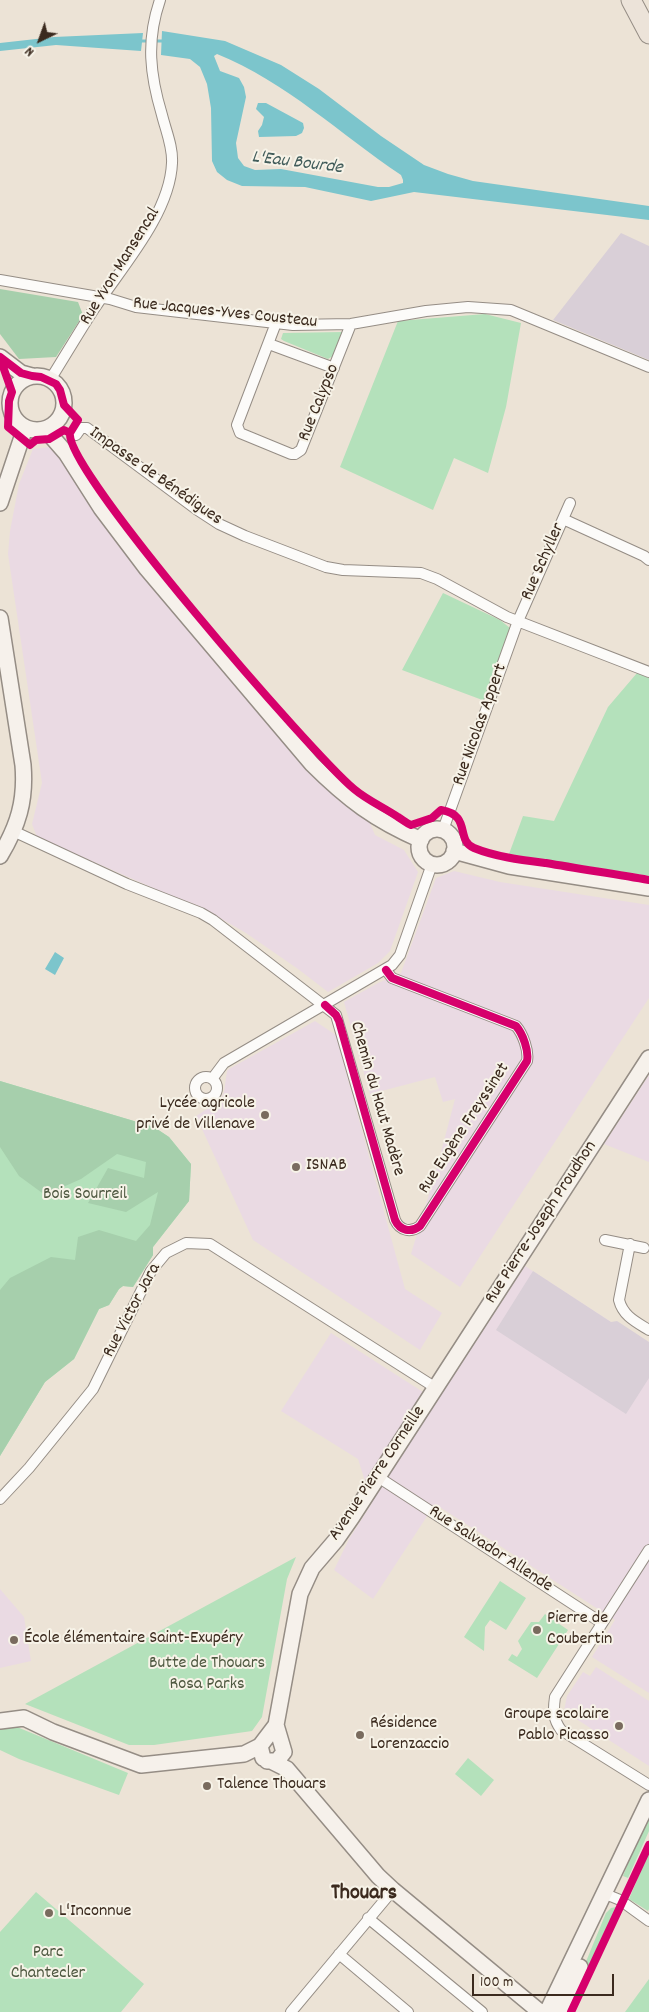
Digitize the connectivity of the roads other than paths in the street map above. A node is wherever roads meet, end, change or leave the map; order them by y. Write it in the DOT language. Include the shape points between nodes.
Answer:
graph roads {
  1 [pos="160,0"];
  2 [pos="631,0"];
  3 [pos="649,34"];
  4 [pos="0,280"];
  5 [pos="102,298"];
  6 [pos="276,323"];
  7 [pos="351,324"];
  8 [pos="269,344"];
  9 [pos="0,357"];
  10 [pos="649,367"];
  11 [pos="334,368"];
  12 [pos="32,376"];
  13 [pos="50,380"];
  14 [pos="12,392"];
  15 [pos="60,418"];
  16 [pos="26,428"];
  17 [pos="42,430"];
  18 [pos="76,435"];
  19 [pos="66,453"];
  20 [pos="0,503"];
  21 [pos="570,503"];
  22 [pos="563,519"];
  23 [pos="649,560"];
  24 [pos="0,618"];
  25 [pos="518,621"];
  26 [pos="649,672"];
  27 [pos="444,830"];
  28 [pos="13,831"];
  29 [pos="421,840"];
  30 [pos="454,851"];
  31 [pos="0,856"];
  32 [pos="432,864"];
  33 [pos="649,888"];
  34 [pos="386,970"];
  35 [pos="325,1005"];
  36 [pos="649,1058"];
  37 [pos="212,1079"];
  38 [pos="405,1229"];
  39 [pos="605,1240"];
  40 [pos="630,1244"];
  41 [pos="644,1248"];
  42 [pos="649,1330"];
  43 [pos="436,1388"];
  44 [pos="378,1477"];
  45 [pos="0,1499"];
  46 [pos="649,1550"];
  47 [pos="602,1623"];
  48 [pos="0,1721"];
  49 [pos="271,1751"];
  50 [pos="649,1785"];
  51 [pos="649,1800"];
  52 [pos="393,1890"];
  53 [pos="607,1894"];
  54 [pos="368,1918"];
  55 [pos="649,1921"];
  56 [pos="339,1954"];
  57 [pos="291,2012"];
  58 [pos="408,2012"];
  59 [pos="482,2012"];
  60 [pos="540,2012"];
  61 [pos="547,2012"];
  62 [pos="559,2012"];
  1 -- 5 [label="street, Rue Yvon Mansencal" via="150,60 153,85 172,153 169,184 142,240"];
  2 -- 3 [label="highway"];
  4 -- 5 [label="street, Rue Jacques-Yves Cousteau"];
  5 -- 6 [label="street, Rue Jacques-Yves Cousteau" via="136,307"];
  5 -- 13 [label="street, Rue Yvon Mansencal"];
  6 -- 7 [label="street, Rue Jacques-Yves Cousteau"];
  6 -- 8 [label="street, Rue Calypso"];
  7 -- 10 [label="street, Rue Jacques-Yves Cousteau" via="468,307 511,310"];
  7 -- 11 [label="street, Rue Calypso"];
  8 -- 11 [label="street"];
  8 -- 11 [label="street, Rue Calypso" via="237,425 240,433 291,454 301,450"];
  9 -- 12 [label="street" via="15,369"];
  9 -- 14 [label="street"];
  12 -- 13 [label="street"];
  12 -- 14 [label="street" via="24,379"];
  13 -- 15 [label="street" via="63,397"];
  14 -- 16 [label="street" via="10,410 18,424"];
  15 -- 17 [label="street"];
  15 -- 19 [label="street"];
  16 -- 17 [label="street"];
  16 -- 20 [label="street"];
  17 -- 19 [label="street"];
  18 -- 25 [label="street, Impasse de Bénédigues" via="81,428 87,428 196,509 245,536 326,567 421,573"];
  19 -- 29 [label="street" via="101,508 147,569 312,764 340,792 364,809"];
  21 -- 22 [label="street, Rue Schyller"];
  22 -- 23 [label="street"];
  22 -- 25 [label="street, Rue Schyller"];
  24 -- 28 [label="street" via="24,775 24,797"];
  25 -- 26 [label="street"];
  25 -- 27 [label="street, Rue Nicolas Appert"];
  27 -- 29 [label="street" via="433,829"];
  27 -- 30 [label="street" via="452,836"];
  28 -- 31 [label="street"];
  28 -- 35 [label="street, Chemin du Haut Madère" via="127,884 201,913"];
  29 -- 32 [label="street" via="423,858"];
  30 -- 32 [label="street" via="448,860"];
  30 -- 33 [label="street" via="509,866"];
  32 -- 34 [label="street" via="400,955"];
  34 -- 35 [label="street"];
  34 -- 38 [label="street, Rue Eugène Freyssinet" via="392,978 516,1026 528,1054 420,1226"];
  35 -- 37 [label="street" via="224,1063"];
  35 -- 38 [label="street, Chemin du Haut Madère" via="339,1021 395,1220"];
  36 -- 43 [label="street, Rue Pierre-Joseph Proudhon"];
  39 -- 40 [label="street"];
  40 -- 41 [label="street"];
  40 -- 42 [label="street" via="621,1308"];
  43 -- 44 [label="street, Avenue Pierre Corneille"];
  43 -- 45 [label="street, Rue Victor Jara" via="210,1244 186,1243 166,1253 151,1271 93,1389"];
  44 -- 47 [label="street, Rue Salvador Allende"];
  44 -- 49 [label="street, Avenue Pierre Corneille" via="336,1540 307,1576 300,1594"];
  46 -- 47 [label="street"];
  47 -- 50 [label="street" via="555,1697 554,1720 562,1730"];
  48 -- 49 [label="street" via="24,1718 141,1765"];
  49 -- 52 [label="street"];
  51 -- 53 [label="street"];
  52 -- 54 [label="street"];
  52 -- 60 [label="street"];
  53 -- 55 [label="street"];
  53 -- 61 [label="street"];
  53 -- 62 [label="street"];
  54 -- 56 [label="street"];
  54 -- 59 [label="street"];
  56 -- 57 [label="street"];
  56 -- 58 [label="street"];
}
